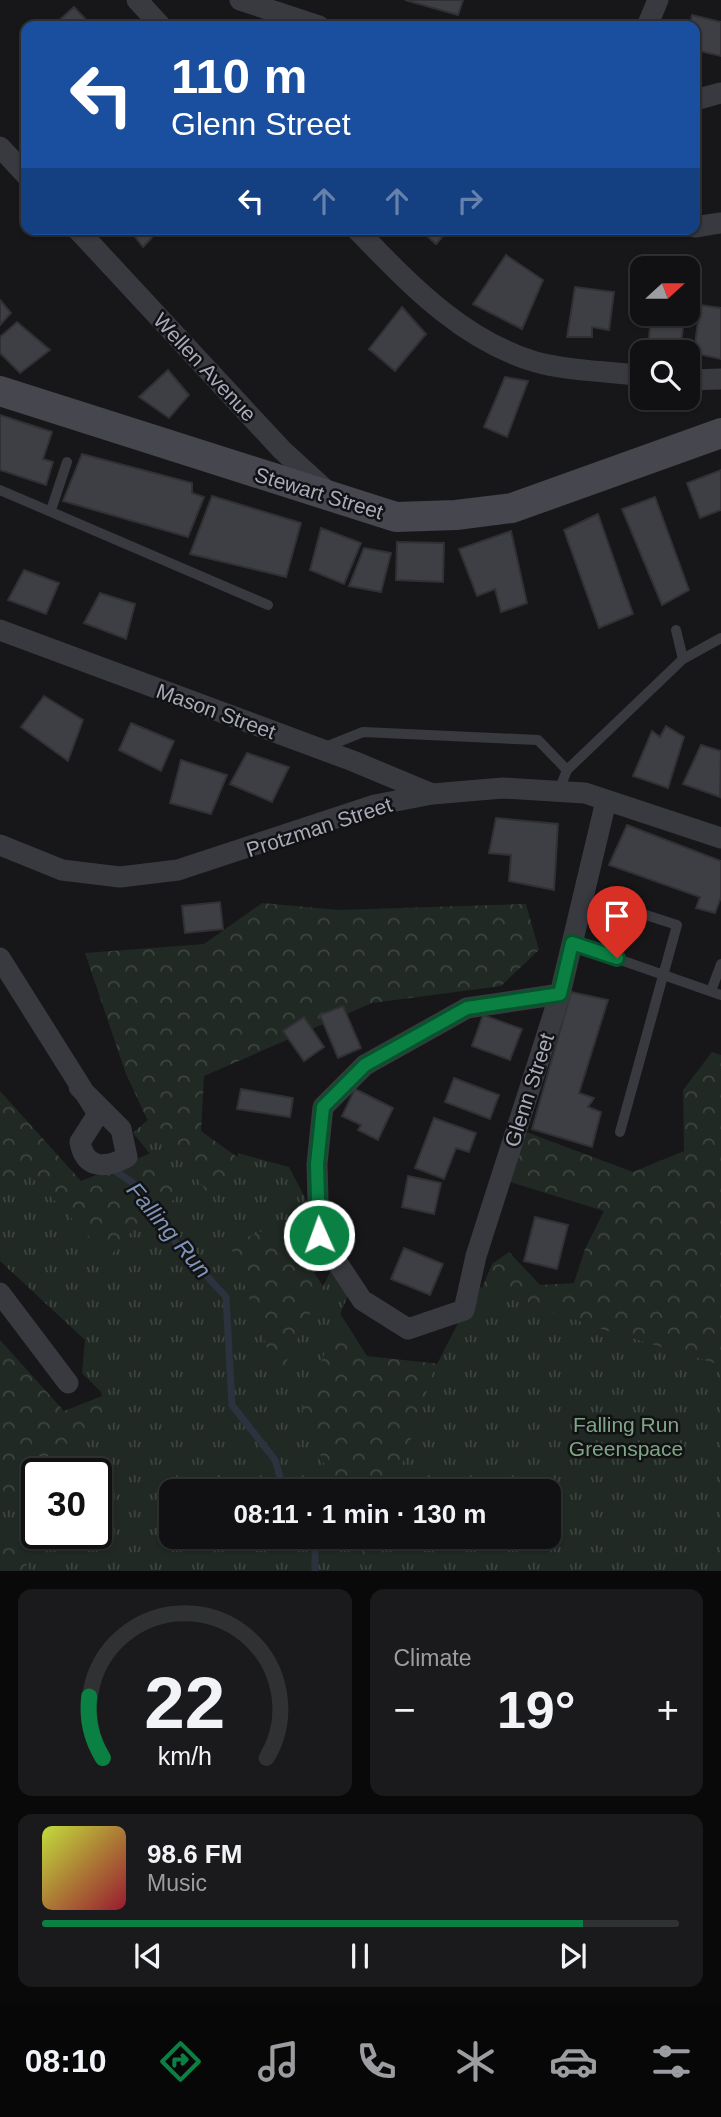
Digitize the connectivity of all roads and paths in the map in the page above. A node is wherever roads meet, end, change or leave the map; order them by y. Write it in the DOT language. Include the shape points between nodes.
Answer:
graph roads {
  1 [pos="137,0"];
  2 [pos="240,0"];
  3 [pos="658,0"];
  4 [pos="156,21"];
  5 [pos="304,21"];
  6 [pos="649,21"];
  7 [pos="721,93"];
  8 [pos="700,99"];
  9 [pos="0,147"];
  10 [pos="21,170"];
  11 [pos="721,223"];
  12 [pos="700,226"];
  13 [pos="83,235"];
  14 [pos="362,235"];
  15 [pos="630,374"];
  16 [pos="721,379"];
  17 [pos="700,380"];
  18 [pos="0,391"];
  19 [pos="721,433"];
  20 [pos="67,462"];
  21 [pos="0,490"];
  22 [pos="337,500"];
  23 [pos="51,510"];
  24 [pos="268,605"];
  25 [pos="0,630"];
  26 [pos="676,630"];
  27 [pos="721,638"];
  28 [pos="683,659"];
  29 [pos="320,749"];
  30 [pos="567,770"];
  31 [pos="558,793"];
  32 [pos="432,794"];
  33 [pos="606,801"];
  34 [pos="721,838"];
  35 [pos="0,845"];
  36 [pos="615,905"];
  37 [pos="572,943"];
  38 [pos="0,958"];
  39 [pos="721,964"];
  40 [pos="662,973"];
  41 [pos="716,993"];
  42 [pos="560,994"];
  43 [pos="79,1087"];
  44 [pos="620,1132"];
  45 [pos="0,1293"];
  46 [pos="68,1383"];
  1 -- 4 [label="street"];
  2 -- 5 [label="street"];
  3 -- 6 [label="street"];
  7 -- 8 [label="street"];
  9 -- 10 [label="street"];
  11 -- 12 [label="street"];
  13 -- 22 [label="street, Wellen Avenue" via="282,450"];
  14 -- 15 [label="street" via="428,303 473,334 536,362"];
  16 -- 17 [label="street"];
  18 -- 22 [label="street, Stewart Street"];
  19 -- 22 [label="street, Stewart Street" via="512,508 396,517"];
  20 -- 23 [label="lane"];
  21 -- 23 [label="lane"];
  23 -- 24 [label="lane"];
  25 -- 29 [label="street, Mason Street"];
  26 -- 28 [label="lane"];
  27 -- 28 [label="lane"];
  28 -- 30 [label="lane"];
  29 -- 30 [label="lane" via="363,732 538,740"];
  29 -- 32 [label="street, Mason Street"];
  30 -- 31 [label="lane"];
  31 -- 32 [label="street, Protzman Street" via="503,789"];
  31 -- 33 [label="street, Protzman Street" via="585,793"];
  32 -- 35 [label="street, Protzman Street" via="375,805 178,870 120,877 62,870"];
  33 -- 34 [label="street, Protzman Street"];
  33 -- 37 [label="street, Glenn Street"];
  36 -- 40 [label="lane" via="677,926"];
  37 -- 40 [label="lane"];
  37 -- 42 [label="street, Glenn Street"];
  38 -- 43 [label="street"];
  39 -- 41 [label="lane"];
  40 -- 41 [label="lane"];
  40 -- 44 [label="lane"];
  42 -- 42 [label="street, Glenn Street" via="467,1008 365,1065 323,1107 317,1164 319,1235 362,1300 408,1329 464,1310 476,1256"];
  45 -- 46 [label="street"];
}
